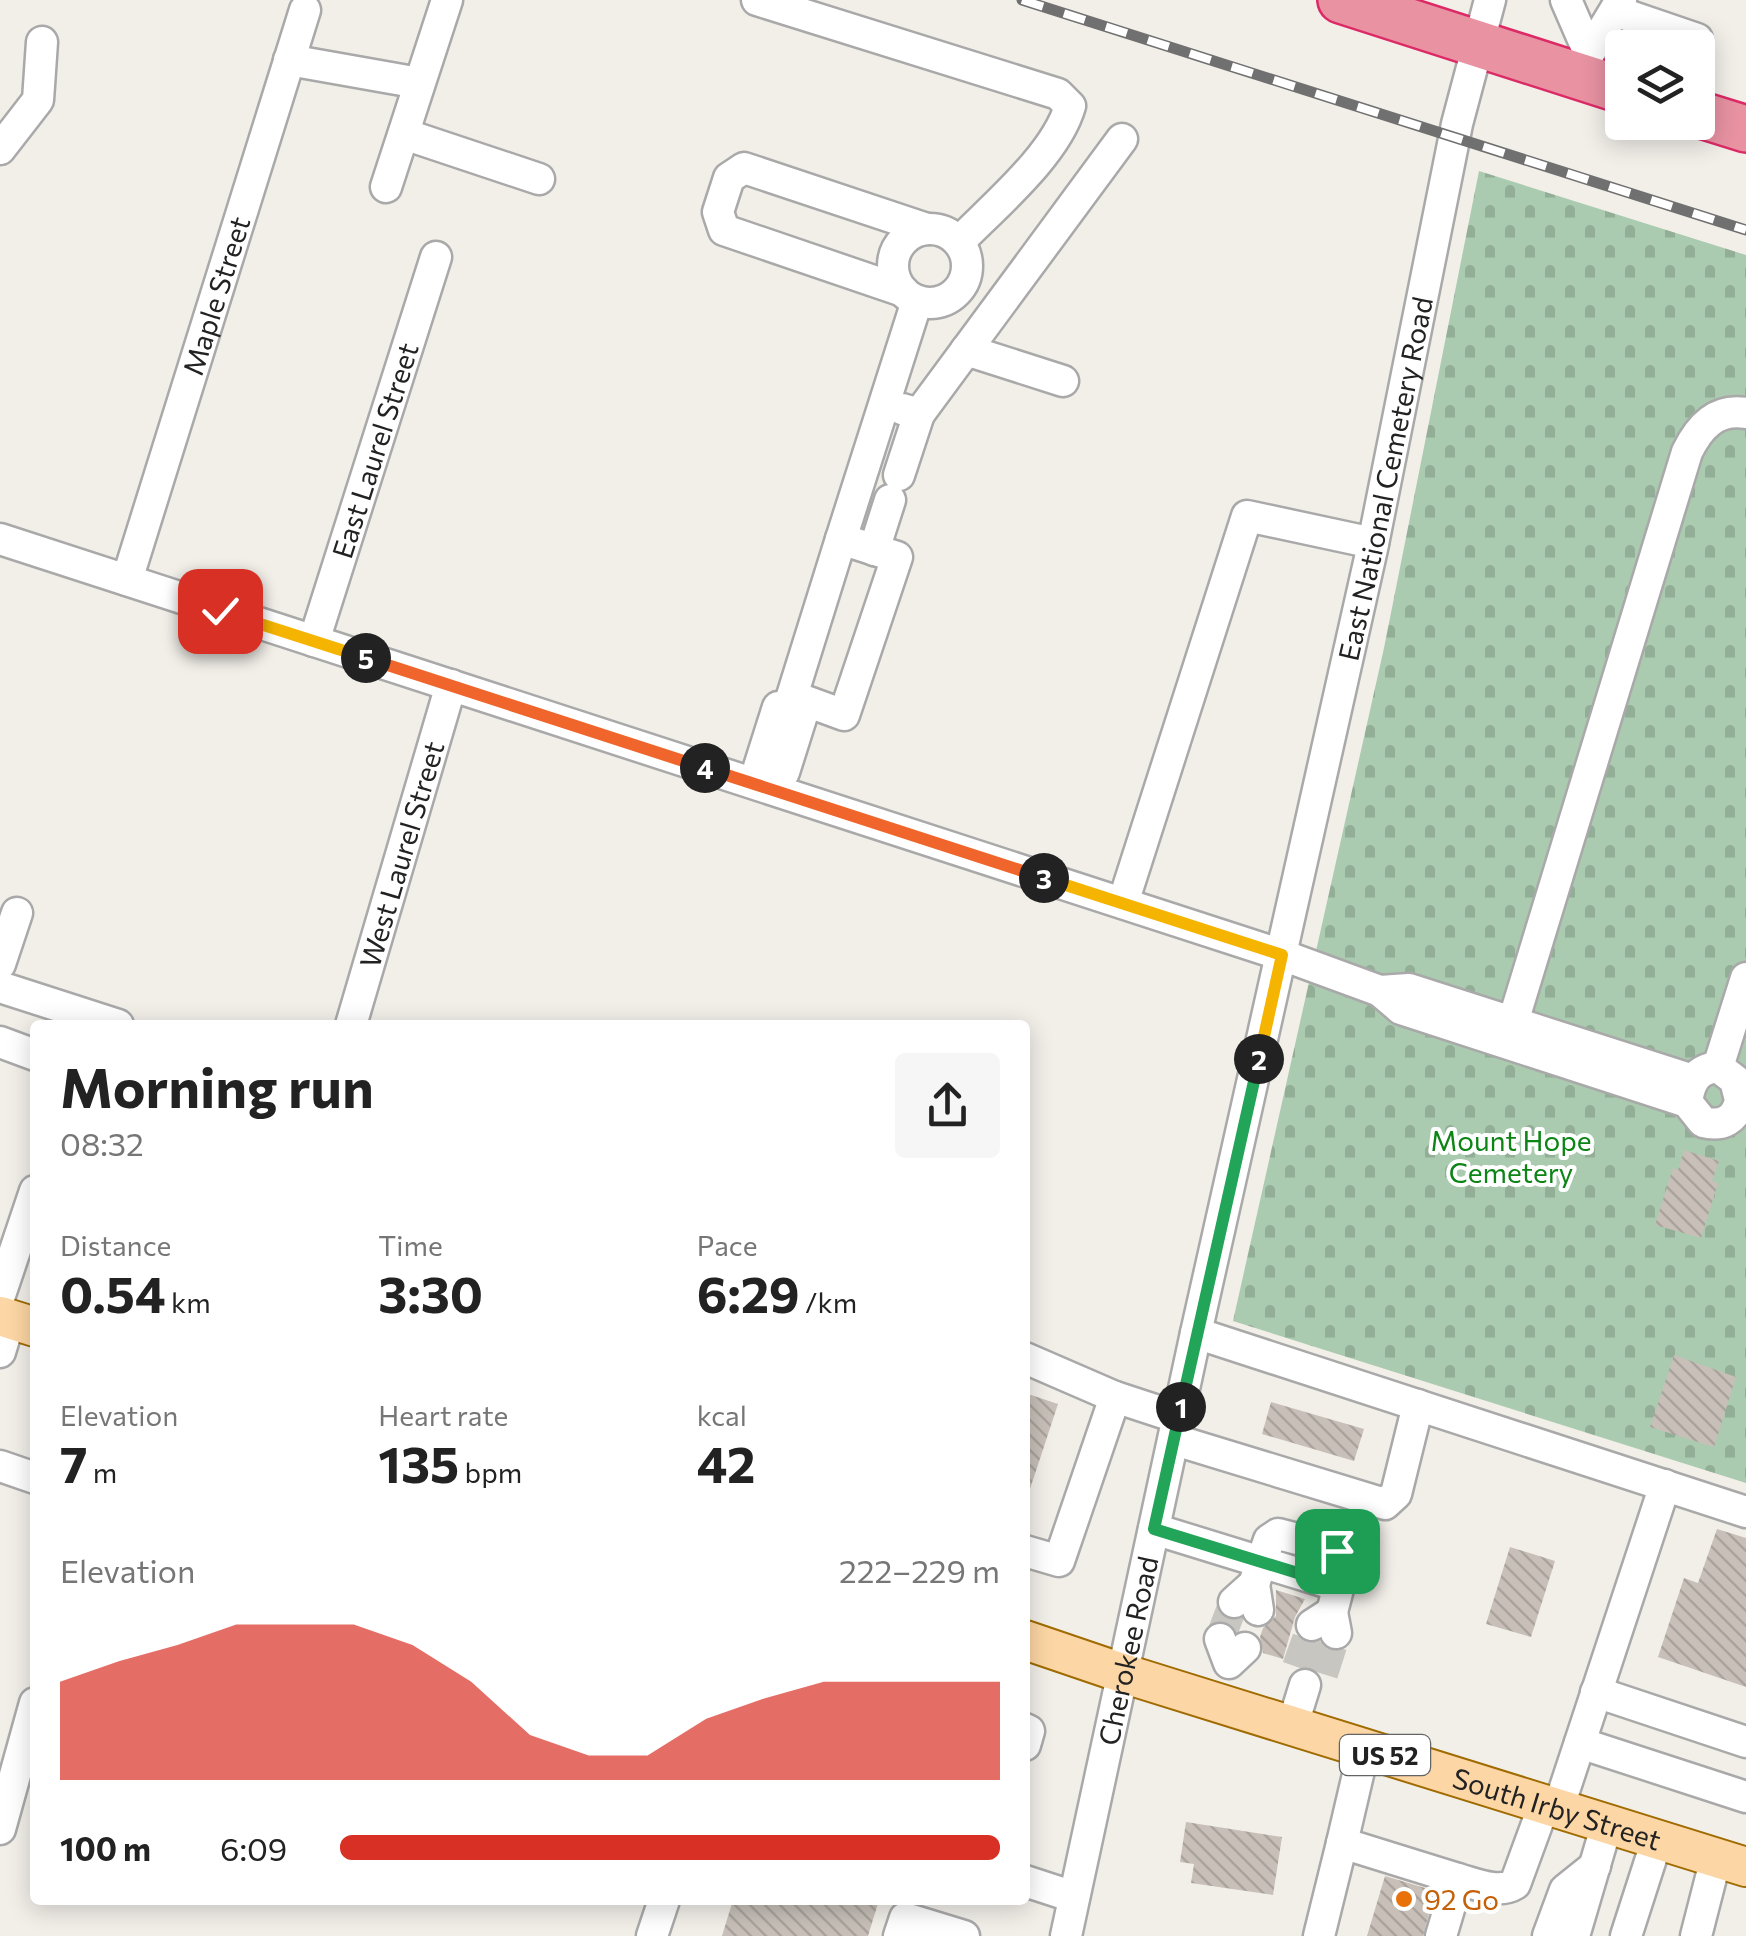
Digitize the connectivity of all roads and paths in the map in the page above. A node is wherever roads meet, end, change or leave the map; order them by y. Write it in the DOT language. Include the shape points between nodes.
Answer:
graph roads {
  1 [pos="448,0"];
  2 [pos="757,0"];
  3 [pos="1341,0"];
  4 [pos="1490,0"];
  5 [pos="1566,0"];
  6 [pos="1618,5"];
  7 [pos="305,10"];
  8 [pos="1677,30"];
  9 [pos="42,42"];
  10 [pos="1477,44"];
  11 [pos="289,60"];
  12 [pos="1583,64"];
  13 [pos="1605,79"];
  14 [pos="419,83"];
  15 [pos="1715,120"];
  16 [pos="1746,130"];
  17 [pos="404,134"];
  18 [pos="1122,139"];
  19 [pos="0,148"];
  20 [pos="540,179"];
  21 [pos="386,187"];
  22 [pos="927,229"];
  23 [pos="958,242"];
  24 [pos="436,257"];
  25 [pos="910,296"];
  26 [pos="966,350"];
  27 [pos="1063,381"];
  28 [pos="884,404"];
  29 [pos="919,414"];
  30 [pos="1746,414"];
  31 [pos="0,539"];
  32 [pos="841,539"];
  33 [pos="1373,544"];
  34 [pos="874,550"];
  35 [pos="126,580"];
  36 [pos="314,641"];
  37 [pos="451,686"];
  38 [pos="791,701"];
  39 [pos="767,783"];
  40 [pos="1123,904"];
  41 [pos="16,913"];
  42 [pos="1282,955"];
  43 [pos="0,964"];
  44 [pos="1746,978"];
  45 [pos="0,987"];
  46 [pos="1380,991"];
  47 [pos="102,1020"];
  48 [pos="352,1020"];
  49 [pos="1513,1022"];
  50 [pos="0,1042"];
  51 [pos="1746,1045"];
  52 [pos="30,1052"];
  53 [pos="1725,1095"];
  54 [pos="30,1216"];
  55 [pos="9,1322"];
  56 [pos="1196,1333"];
  57 [pos="1034,1367"];
  58 [pos="1115,1397"];
  59 [pos="1418,1405"];
  60 [pos="1177,1429"];
  61 [pos="0,1466"];
  62 [pos="30,1476"];
  63 [pos="1664,1485"];
  64 [pos="1746,1512"];
  65 [pos="1154,1529"];
  66 [pos="1305,1541"];
  67 [pos="1337,1551"];
  68 [pos="1030,1552"];
  69 [pos="1252,1590"];
  70 [pos="1030,1642"];
  71 [pos="1232,1650"];
  72 [pos="1122,1674"];
  73 [pos="1308,1676"];
  74 [pos="1596,1692"];
  75 [pos="1219,1703"];
  76 [pos="30,1724"];
  77 [pos="1292,1726"];
  78 [pos="1746,1742"];
  79 [pos="1580,1743"];
  80 [pos="1364,1749"];
  81 [pos="1746,1797"];
  82 [pos="1551,1807"];
  83 [pos="1607,1824"];
  84 [pos="0,1829"];
  85 [pos="1657,1840"];
  86 [pos="1342,1844"];
  87 [pos="1731,1863"];
  88 [pos="1595,1866"];
  89 [pos="1458,1879"];
  90 [pos="1030,1883"];
  91 [pos="1074,1897"];
  92 [pos="662,1905"];
  93 [pos="1578,1922"];
  94 [pos="1628,1929"];
  95 [pos="652,1936"];
  96 [pos="899,1936"];
  97 [pos="964,1936"];
  98 [pos="1066,1936"];
  99 [pos="1319,1936"];
  100 [pos="1440,1936"];
  101 [pos="1548,1936"];
  102 [pos="1696,1936"];
  1 -- 14 [label="street"];
  2 -- 23 [label="street" via="1058,94 1070,106 1065,123 1025,174"];
  3 -- 10 [label="highway"];
  4 -- 10 [label="street, East National Cemetery Road"];
  5 -- 12 [label="street"];
  6 -- 8 [label="street"];
  6 -- 12 [label="street"];
  7 -- 11 [label="street, Maple Street"];
  9 -- 19 [label="street" via="38,100"];
  10 -- 12 [label="highway"];
  10 -- 33 [label="street, East National Cemetery Road"];
  11 -- 14 [label="street"];
  11 -- 35 [label="street, Maple Street"];
  12 -- 13 [label="highway"];
  14 -- 17 [label="street"];
  15 -- 16 [label="highway"];
  17 -- 20 [label="street"];
  17 -- 21 [label="street"];
  18 -- 26 [label="street"];
  22 -- 23 [label="street"];
  22 -- 25 [label="street" via="906,238 894,258 893,270"];
  22 -- 25 [label="street" via="744,168 729,178 718,212 724,230"];
  23 -- 25 [label="street" via="968,264 961,288 941,302"];
  24 -- 36 [label="street, East Laurel Street"];
  25 -- 28 [label="street"];
  26 -- 27 [label="street"];
  26 -- 29 [label="street"];
  28 -- 29 [label="street"];
  28 -- 32 [label="street"];
  29 -- 34 [label="street"];
  30 -- 49 [label="street" via="1709,421 1687,452"];
  31 -- 35 [label="street"];
  32 -- 34 [label="street"];
  32 -- 38 [label="street"];
  33 -- 40 [label="street" via="1247,516"];
  33 -- 42 [label="street, East National Cemetery Road"];
  34 -- 38 [label="street" via="897,557 844,715"];
  35 -- 36 [label="street"];
  36 -- 37 [label="street"];
  37 -- 39 [label="street"];
  37 -- 48 [label="street, West Laurel Street"];
  38 -- 39 [label="street" via="802,716 784,772"];
  39 -- 40 [label="street"];
  40 -- 42 [label="street"];
  41 -- 43 [label="street"];
  42 -- 46 [label="street"];
  42 -- 56 [label="street, Cherokee Road"];
  44 -- 53 [label="street"];
  45 -- 47 [label="street"];
  46 -- 49 [label="street" via="1409,989"];
  46 -- 53 [label="street" via="1401,1009"];
  49 -- 53 [label="street"];
  50 -- 52 [label="street"];
  51 -- 53 [label="street"];
  54 -- 55 [label="street"];
  56 -- 59 [label="street"];
  56 -- 60 [label="street, Cherokee Road"];
  57 -- 58 [label="street"];
  58 -- 60 [label="street"];
  58 -- 68 [label="street" via="1059,1561"];
  59 -- 60 [label="street" via="1396,1494 1385,1504"];
  59 -- 63 [label="street"];
  60 -- 65 [label="street, Cherokee Road"];
  61 -- 62 [label="street"];
  63 -- 64 [label="street"];
  63 -- 74 [label="street"];
  65 -- 69 [label="street"];
  65 -- 72 [label="street, Cherokee Road"];
  66 -- 69 [label="street" via="1278,1534 1269,1540"];
  67 -- 69 [label="street" via="1344,1566 1330,1614"];
  70 -- 72 [label="main road, South Irby Street / US 52"];
  71 -- 75 [label="street"];
  72 -- 75 [label="main road, South Irby Street / US 52"];
  72 -- 91 [label="street, Cherokee Road"];
  73 -- 77 [label="street"];
  74 -- 78 [label="street"];
  74 -- 79 [label="street"];
  75 -- 77 [label="main road, South Irby Street / US 52"];
  76 -- 84 [label="street"];
  77 -- 80 [label="main road, South Irby Street / US 52"];
  79 -- 81 [label="street"];
  79 -- 82 [label="street"];
  80 -- 82 [label="main road, South Irby Street / US 52"];
  80 -- 86 [label="street"];
  82 -- 83 [label="main road, South Irby Street / US 52"];
  82 -- 89 [label="street" via="1515,1884 1507,1889"];
  83 -- 85 [label="main road, South Irby Street / US 52"];
  83 -- 88 [label="street"];
  85 -- 87 [label="main road, South Irby Street / US 52"];
  85 -- 94 [label="street"];
  86 -- 89 [label="street"];
  86 -- 99 [label="street"];
  87 -- 102 [label="street"];
  88 -- 93 [label="street"];
  88 -- 101 [label="street" via="1564,1890"];
  89 -- 100 [label="street"];
  90 -- 91 [label="street"];
  91 -- 98 [label="street, Cherokee Road"];
  92 -- 95 [label="street"];
  93 -- 94 [label="street"];
  96 -- 97 [label="street" via="905,1918"];
}
